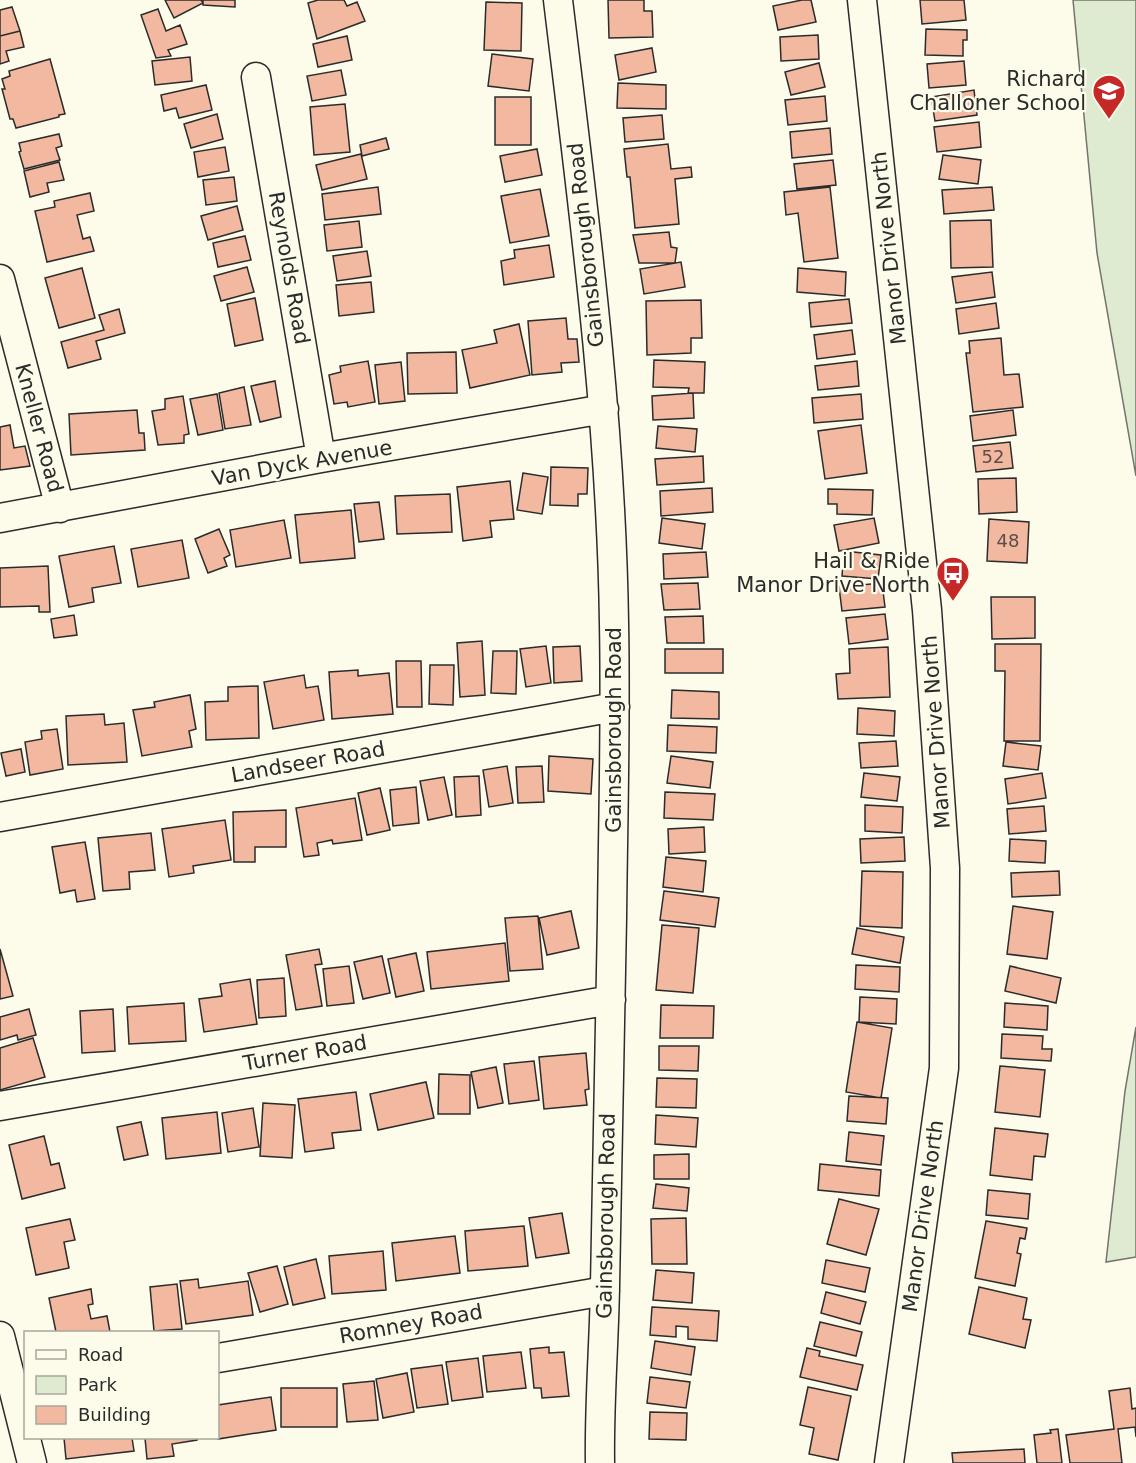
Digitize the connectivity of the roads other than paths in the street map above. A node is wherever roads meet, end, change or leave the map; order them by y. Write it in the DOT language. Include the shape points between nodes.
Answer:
graph roads {
  1 [pos="558,0"];
  2 [pos="862,0"];
  3 [pos="256,77"];
  4 [pos="0,279"];
  5 [pos="604,409"];
  6 [pos="321,458"];
  7 [pos="60,508"];
  8 [pos="0,518"];
  9 [pos="615,707"];
  10 [pos="0,817"];
  11 [pos="611,1000"];
  12 [pos="0,1106"];
  13 [pos="605,1291"];
  14 [pos="0,1336"];
  15 [pos="219,1358"];
  16 [pos="20,1392"];
  17 [pos="24,1416"];
  18 [pos="28,1439"];
  19 [pos="32,1463"];
  20 [pos="600,1463"];
  21 [pos="889,1463"];
  1 -- 5 [label="street, Gainsborough Road"];
  2 -- 21 [label="street, Manor Drive North" via="927,610 945,868 944,1068"];
  3 -- 6 [label="street, Reynolds Road"];
  4 -- 7 [label="street, Kneller Road"];
  5 -- 6 [label="street, Van Dyck Avenue"];
  5 -- 9 [label="street, Gainsborough Road"];
  6 -- 7 [label="street, Van Dyck Avenue"];
  7 -- 8 [label="street, Van Dyck Avenue"];
  9 -- 10 [label="street, Landseer Road"];
  9 -- 11 [label="street, Gainsborough Road"];
  11 -- 12 [label="street, Turner Road"];
  11 -- 13 [label="street, Gainsborough Road"];
  13 -- 15 [label="street, Romney Road"];
  13 -- 20 [label="street, Gainsborough Road"];
  14 -- 16 [label="street"];
  16 -- 17 [label="street"];
  18 -- 19 [label="street"];
}
